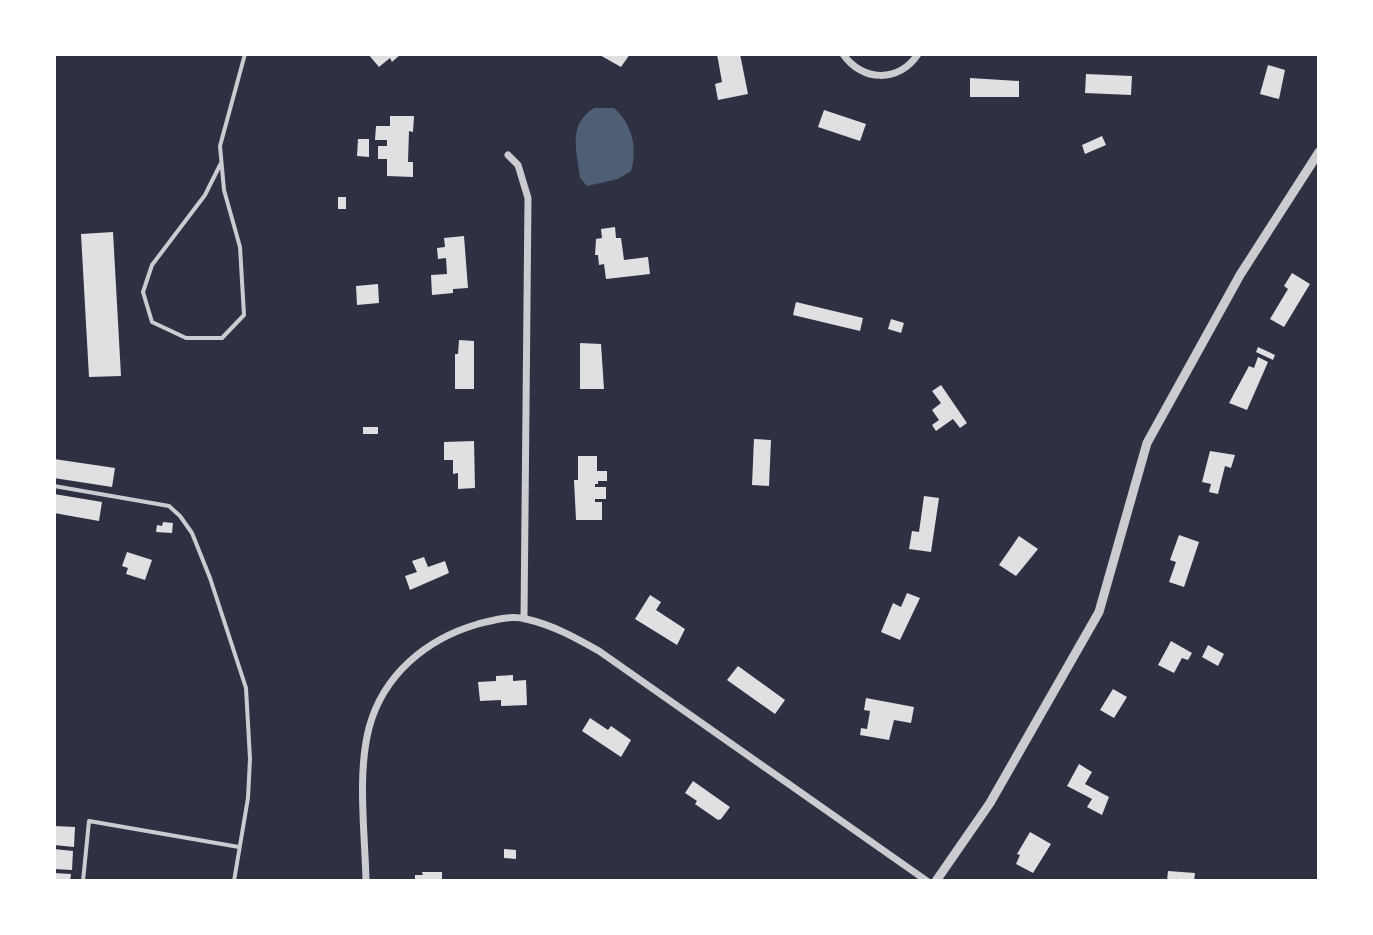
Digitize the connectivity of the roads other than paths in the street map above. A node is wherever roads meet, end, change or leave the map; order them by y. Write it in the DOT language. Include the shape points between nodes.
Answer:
graph roads {
  1 [pos="245,54"];
  2 [pos="843,54"];
  3 [pos="918,54"];
  4 [pos="1319,152"];
  5 [pos="508,155"];
  6 [pos="221,163"];
  7 [pos="54,486"];
  8 [pos="524,618"];
  9 [pos="239,847"];
  10 [pos="83,881"];
  11 [pos="234,881"];
  12 [pos="366,881"];
  13 [pos="927,881"];
  14 [pos="936,881"];
  1 -- 6 [label="lane" via="228,107"];
  2 -- 3 [label="street" via="856,68 878,76 901,71"];
  4 -- 14 [label="street" via="1240,275 1147,443 1099,612 990,803"];
  5 -- 8 [label="street" via="528,198"];
  6 -- 6 [label="lane" via="240,247 244,315 222,338 186,338 152,322 143,292 152,265 205,195"];
  7 -- 9 [label="lane" via="169,506 192,533 246,688 250,759"];
  8 -- 12 [label="street" via="457,630 426,647 399,671 380,699 364,766"];
  8 -- 13 [label="street" via="599,651"];
  9 -- 10 [label="lane" via="89,821"];
  9 -- 11 [label="lane"];
}
